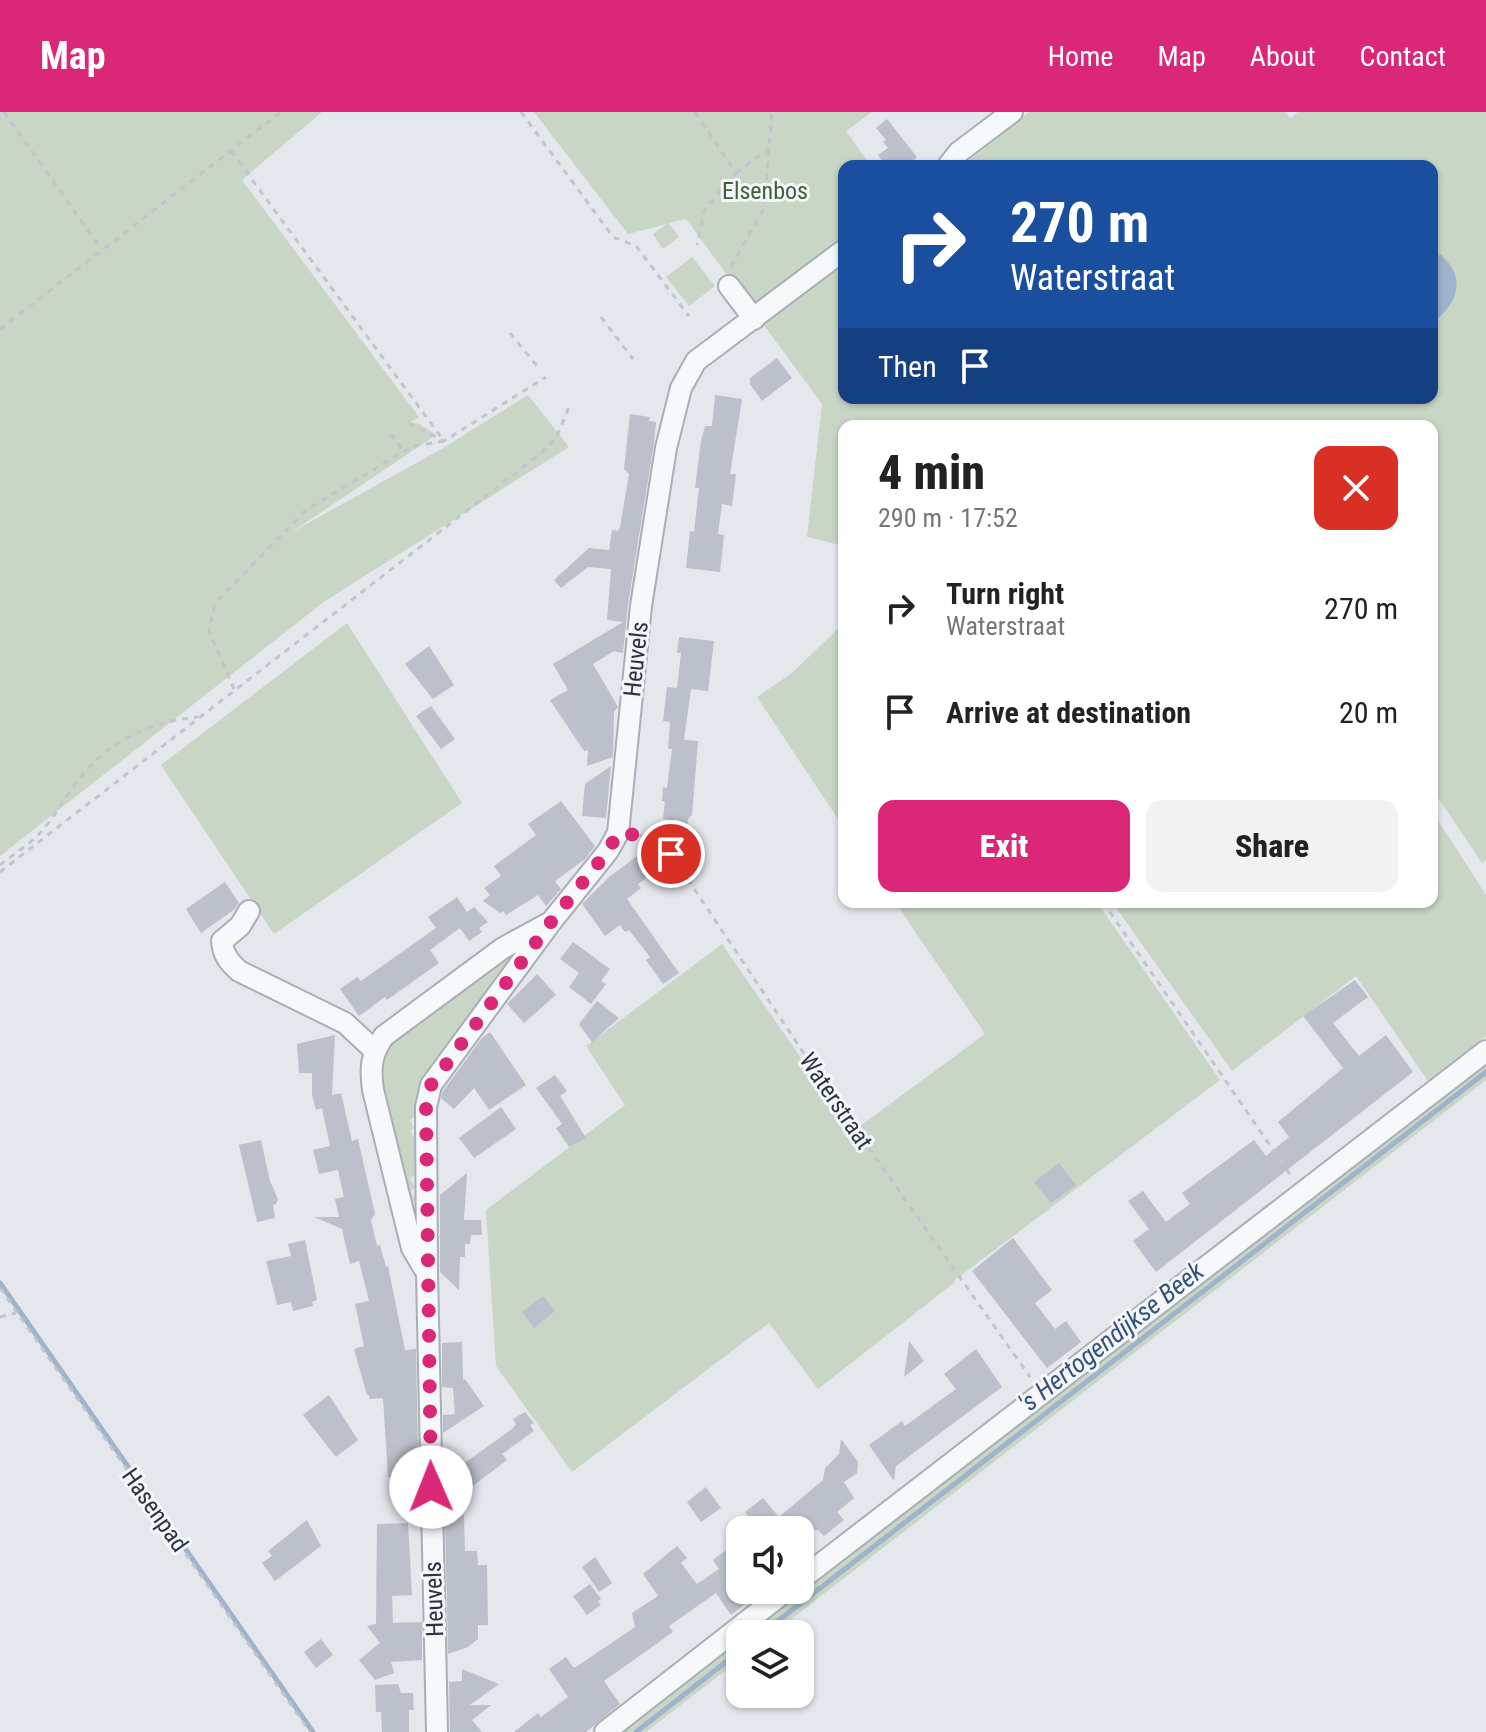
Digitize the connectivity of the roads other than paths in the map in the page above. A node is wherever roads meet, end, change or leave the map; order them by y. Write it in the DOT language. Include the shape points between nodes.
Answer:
graph roads {
  1 [pos="1012,112"];
  2 [pos="953,160"];
  3 [pos="838,255"];
  4 [pos="730,277"];
  5 [pos="754,319"];
  6 [pos="249,911"];
  7 [pos="551,922"];
  8 [pos="374,1050"];
  9 [pos="1486,1051"];
  10 [pos="427,1274"];
  11 [pos="814,1569"];
  12 [pos="769,1604"];
  13 [pos="437,1732"];
  14 [pos="605,1732"];
  1 -- 2 [label="street"];
  3 -- 5 [label="street"];
  4 -- 5 [label="street"];
  5 -- 7 [label="street, Heuvels" via="696,361 676,401 641,606 618,833"];
  6 -- 8 [label="street" via="222,941 230,963 345,1023"];
  7 -- 8 [label="street, Heuvels" via="503,948 384,1036"];
  7 -- 10 [label="street, Heuvels" via="431,1085 426,1107"];
  8 -- 10 [label="street, Heuvels" via="373,1090 412,1248"];
  9 -- 11 [label="street"];
  10 -- 13 [label="street, Heuvels"];
  12 -- 14 [label="street"];
}
